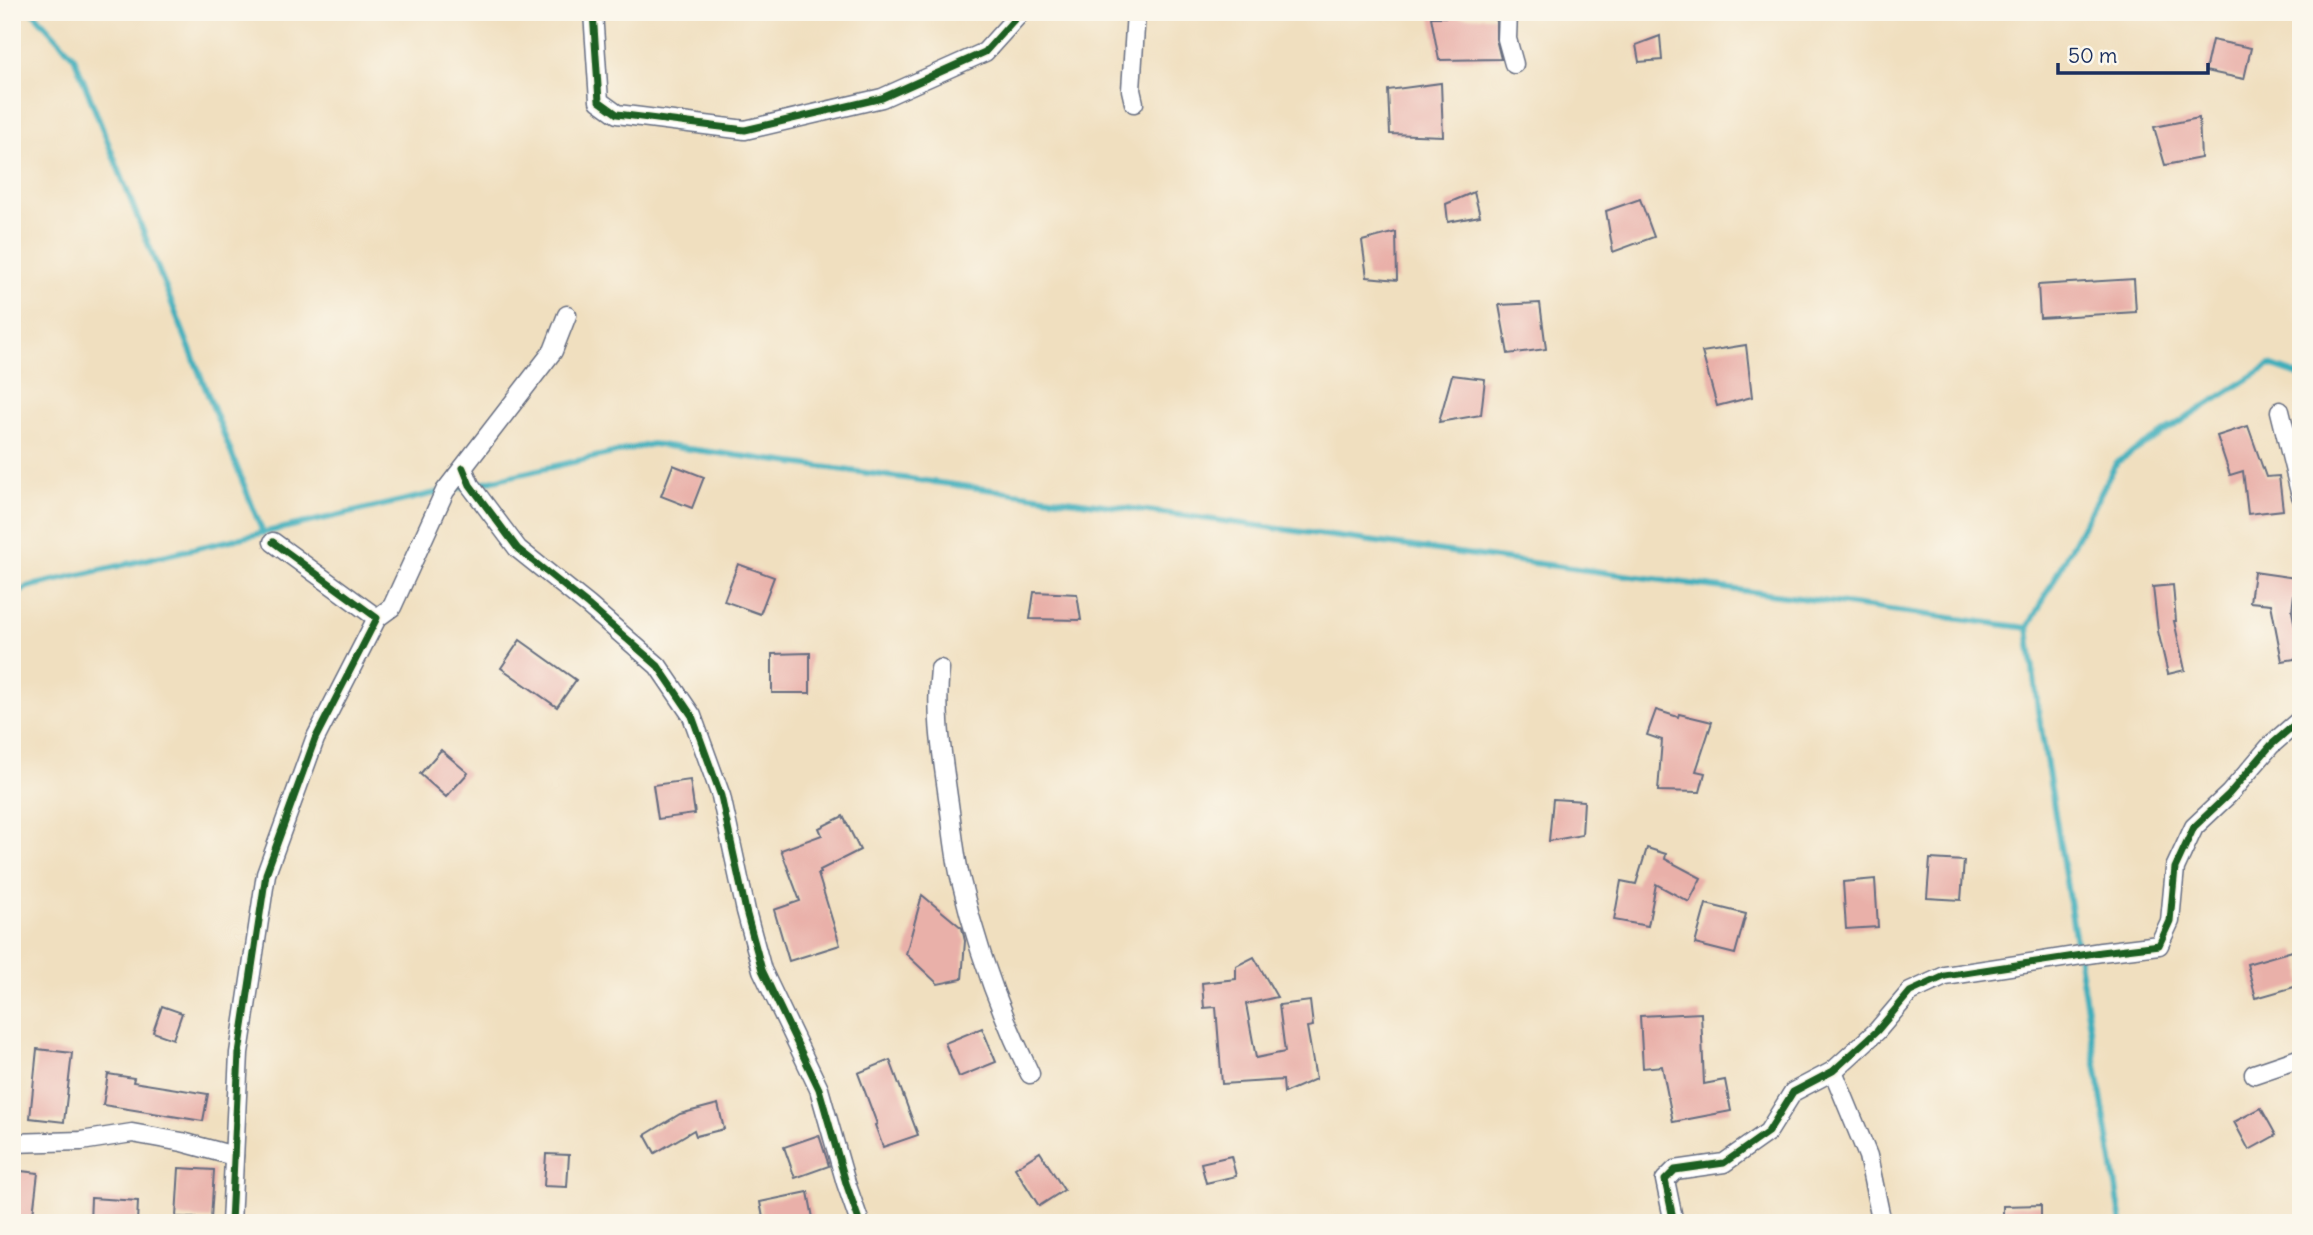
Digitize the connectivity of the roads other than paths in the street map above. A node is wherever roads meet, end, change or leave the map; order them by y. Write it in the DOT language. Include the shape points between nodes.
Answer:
graph roads {
  1 [pos="593,12"];
  2 [pos="1021,12"];
  3 [pos="1136,12"];
  4 [pos="1508,12"];
  5 [pos="1514,64"];
  6 [pos="1134,103"];
  7 [pos="567,315"];
  8 [pos="2280,411"];
  9 [pos="463,468"];
  10 [pos="2301,496"];
  11 [pos="273,542"];
  12 [pos="377,618"];
  13 [pos="940,669"];
  14 [pos="2301,719"];
  15 [pos="2301,1058"];
  16 [pos="1833,1071"];
  17 [pos="1030,1074"];
  18 [pos="2254,1074"];
  19 [pos="12,1143"];
  20 [pos="234,1156"];
  21 [pos="231,1223"];
  22 [pos="860,1223"];
  23 [pos="1674,1223"];
  24 [pos="1882,1223"];
  1 -- 2 [label="street" via="599,101 617,114 745,130 882,98 985,52"];
  3 -- 6 [label="street"];
  4 -- 5 [label="street" via="1507,39"];
  7 -- 9 [label="street" via="553,351"];
  8 -- 10 [label="street"];
  9 -- 12 [label="street" via="445,491 393,607"];
  9 -- 22 [label="street" via="470,485 517,550 658,666 692,716 721,796 762,970 819,1089"];
  11 -- 12 [label="street"];
  12 -- 20 [label="street" via="315,739 266,874 239,1053"];
  13 -- 17 [label="street" via="939,738 960,875 1005,1023"];
  14 -- 16 [label="street" via="2194,827 2175,868 2170,921 2159,945 1945,976 1910,992 1877,1031"];
  15 -- 18 [label="street"];
  16 -- 23 [label="street" via="1793,1092 1768,1132 1724,1163 1675,1170 1665,1180"];
  16 -- 24 [label="street" via="1868,1156"];
  19 -- 20 [label="street" via="81,1141 132,1133"];
  20 -- 21 [label="street"];
}
